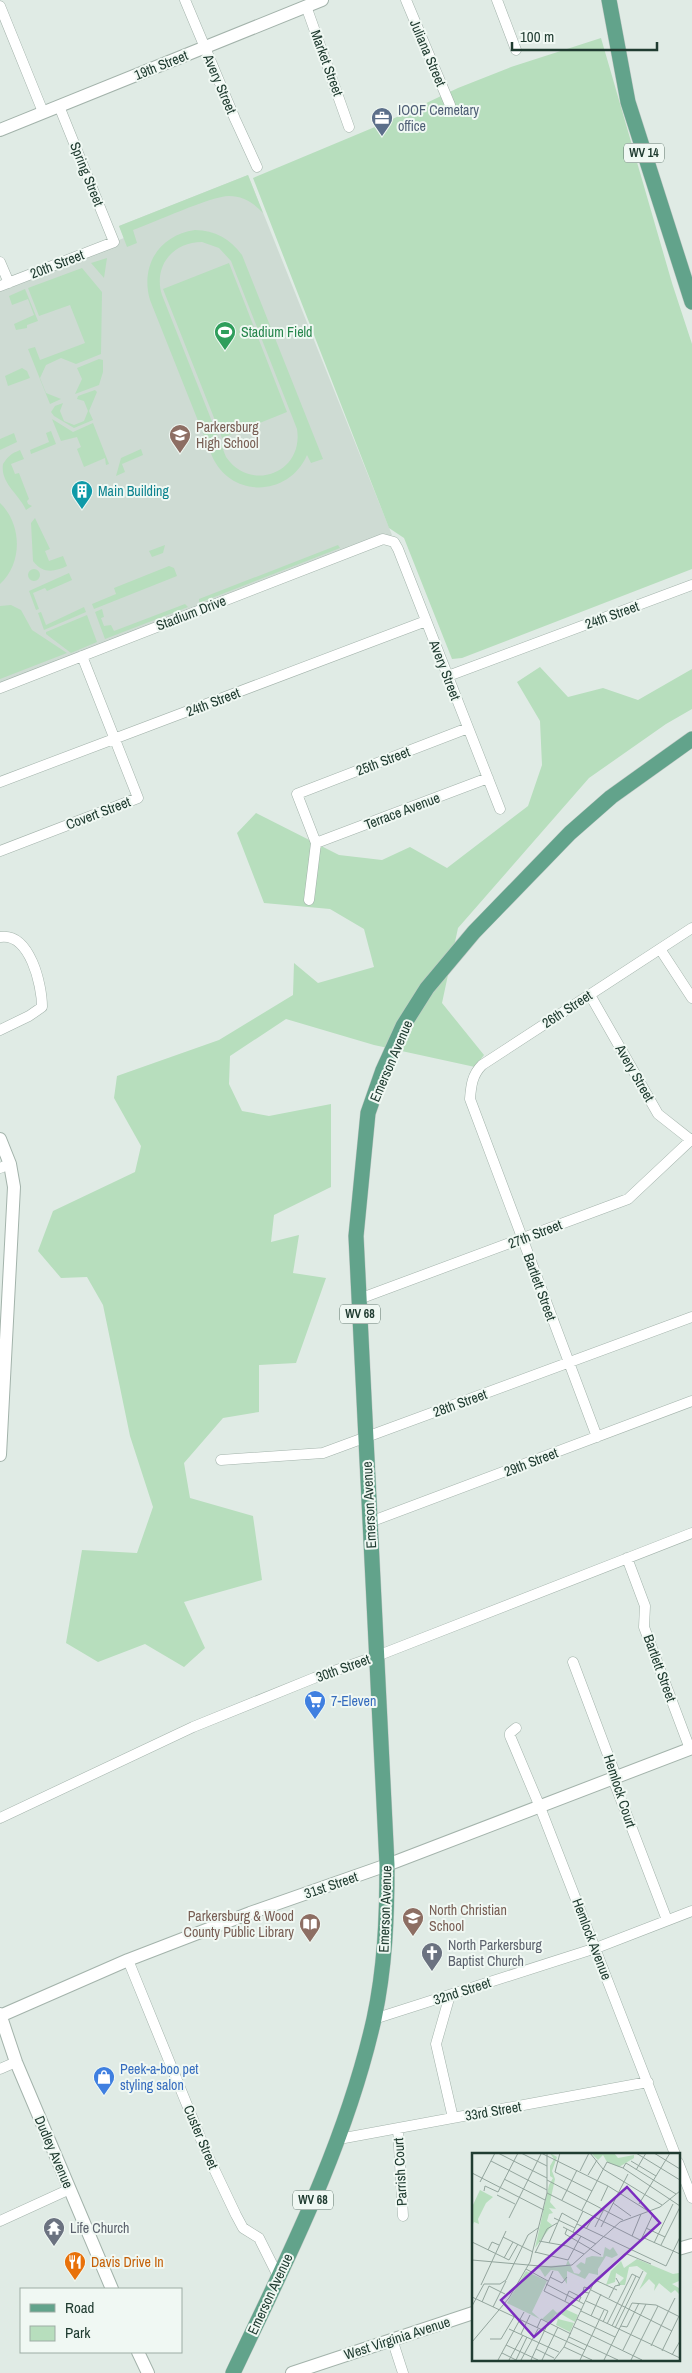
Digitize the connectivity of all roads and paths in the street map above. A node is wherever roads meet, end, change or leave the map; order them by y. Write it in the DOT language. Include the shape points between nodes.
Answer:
graph roads {
  1 [pos="185,0"];
  2 [pos="322,0"];
  3 [pos="406,0"];
  4 [pos="497,0"];
  5 [pos="609,0"];
  6 [pos="305,3"];
  7 [pos="0,6"];
  8 [pos="205,47"];
  9 [pos="516,50"];
  10 [pos="450,105"];
  11 [pos="58,106"];
  12 [pos="43,112"];
  13 [pos="349,126"];
  14 [pos="0,130"];
  15 [pos="257,167"];
  16 [pos="114,242"];
  17 [pos="0,262"];
  18 [pos="4,285"];
  19 [pos="692,302"];
  20 [pos="383,539"];
  21 [pos="692,585"];
  22 [pos="426,621"];
  23 [pos="82,656"];
  24 [pos="448,676"];
  25 [pos="0,688"];
  26 [pos="468,728"];
  27 [pos="692,739"];
  28 [pos="115,740"];
  29 [pos="488,778"];
  30 [pos="0,782"];
  31 [pos="500,809"];
  32 [pos="316,843"];
  33 [pos="0,851"];
  34 [pos="309,900"];
  35 [pos="692,928"];
  36 [pos="0,937"];
  37 [pos="660,949"];
  38 [pos="590,995"];
  39 [pos="692,998"];
  40 [pos="0,1030"];
  41 [pos="474,1108"];
  42 [pos="0,1139"];
  43 [pos="692,1140"];
  44 [pos="5,1166"];
  45 [pos="522,1238"];
  46 [pos="360,1299"];
  47 [pos="692,1317"];
  48 [pos="568,1363"];
  49 [pos="692,1402"];
  50 [pos="366,1437"];
  51 [pos="597,1437"];
  52 [pos="0,1454"];
  53 [pos="221,1460"];
  54 [pos="370,1522"];
  55 [pos="692,1533"];
  56 [pos="627,1558"];
  57 [pos="377,1656"];
  58 [pos="573,1662"];
  59 [pos="516,1728"];
  60 [pos="691,1749"];
  61 [pos="613,1779"];
  62 [pos="540,1806"];
  63 [pos="0,1818"];
  64 [pos="387,1865"];
  65 [pos="692,1911"];
  66 [pos="667,1920"];
  67 [pos="596,1948"];
  68 [pos="128,1960"];
  69 [pos="450,1995"];
  70 [pos="0,2015"];
  71 [pos="374,2019"];
  72 [pos="16,2062"];
  73 [pos="0,2069"];
  74 [pos="648,2082"];
  75 [pos="453,2118"];
  76 [pos="398,2128"];
  77 [pos="339,2139"];
  78 [pos="676,2153"];
  79 [pos="680,2167"];
  80 [pos="70,2189"];
  81 [pos="692,2198"];
  82 [pos="403,2216"];
  83 [pos="0,2221"];
  84 [pos="692,2244"];
  85 [pos="680,2248"];
  86 [pos="278,2276"];
  87 [pos="112,2288"];
  88 [pos="472,2313"];
  89 [pos="392,2339"];
  90 [pos="138,2353"];
  91 [pos="148,2373"];
  92 [pos="233,2373"];
  93 [pos="292,2373"];
  94 [pos="403,2373"];
  1 -- 8 [label="street, Avery Street"];
  2 -- 6 [label="street, 19th Street"];
  3 -- 10 [label="street, Juliana Street"];
  4 -- 9 [label="street"];
  5 -- 19 [label="main road, WV 14" via="628,102"];
  6 -- 8 [label="street, 19th Street"];
  6 -- 13 [label="street, Market Street"];
  7 -- 12 [label="street"];
  8 -- 11 [label="street, 19th Street"];
  8 -- 15 [label="street, Avery Street"];
  11 -- 12 [label="street, 19th Street"];
  11 -- 16 [label="street, Spring Street"];
  12 -- 14 [label="street, 19th Street"];
  16 -- 18 [label="street, 20th Street"];
  17 -- 18 [label="street"];
  20 -- 22 [label="street, Avery Street" via="394,542 398,549"];
  20 -- 23 [label="street, Stadium Drive"];
  21 -- 24 [label="street, 24th Street"];
  22 -- 24 [label="street, Avery Street"];
  22 -- 28 [label="street, 24th Street"];
  23 -- 25 [label="street, Stadium Drive"];
  23 -- 28 [label="street, Covert Street"];
  24 -- 26 [label="street, Avery Street"];
  26 -- 29 [label="street, Avery Street"];
  26 -- 32 [label="street, 25th Street" via="297,794"];
  27 -- 46 [label="main road, Emerson Avenue / WV 68" via="611,796 570,833 474,932 426,988 403,1026 368,1113 356,1236"];
  28 -- 30 [label="street, 24th Street"];
  28 -- 33 [label="street, Covert Street" via="138,798"];
  29 -- 31 [label="street, Avery Street"];
  29 -- 32 [label="street, Terrace Avenue"];
  32 -- 34 [label="street"];
  35 -- 37 [label="street, 26th Street"];
  36 -- 40 [label="street" via="16,939 23,946 42,985 42,1007"];
  37 -- 38 [label="street, 26th Street"];
  37 -- 39 [label="street"];
  38 -- 41 [label="street, 26th Street" via="482,1065 471,1085 470,1099"];
  38 -- 43 [label="street, Avery Street" via="658,1114"];
  41 -- 45 [label="street, Bartlett Street"];
  42 -- 44 [label="street"];
  43 -- 45 [label="street, 27th Street" via="628,1199"];
  44 -- 52 [label="street" via="14,1186"];
  45 -- 46 [label="street, 27th Street"];
  45 -- 48 [label="street, Bartlett Street"];
  46 -- 50 [label="main road, Emerson Avenue / WV 68"];
  47 -- 48 [label="street, 28th Street"];
  48 -- 50 [label="street, 28th Street"];
  48 -- 51 [label="street, Bartlett Street"];
  49 -- 51 [label="street, 29th Street"];
  50 -- 53 [label="street, 28th Street" via="322,1453"];
  50 -- 54 [label="main road, Emerson Avenue / WV 68"];
  51 -- 54 [label="street, 29th Street"];
  54 -- 57 [label="main road, Emerson Avenue / WV 68"];
  55 -- 56 [label="street, 30th Street"];
  56 -- 57 [label="street, 30th Street"];
  56 -- 60 [label="street, Bartlett Street" via="645,1606 644,1627"];
  57 -- 63 [label="street, 30th Street" via="314,1678 194,1728"];
  57 -- 64 [label="main road, Emerson Avenue / WV 68"];
  58 -- 61 [label="street, Hemlock Court" via="614,1770"];
  59 -- 62 [label="street, Hemlock Avenue" via="510,1736"];
  60 -- 61 [label="street, 31st Street"];
  61 -- 62 [label="street, 31st Street"];
  61 -- 66 [label="street, Hemlock Court"];
  62 -- 64 [label="street, 31st Street"];
  62 -- 67 [label="street, Hemlock Avenue"];
  64 -- 68 [label="street, 31st Street"];
  64 -- 71 [label="main road, Emerson Avenue / WV 68" via="387,1924"];
  65 -- 66 [label="street, 32nd Street"];
  66 -- 67 [label="street, 32nd Street"];
  67 -- 69 [label="street, 32nd Street"];
  67 -- 74 [label="street, Hemlock Avenue"];
  68 -- 70 [label="street, 31st Street"];
  68 -- 86 [label="street, Custer Street" via="207,2154 243,2228 259,2238"];
  69 -- 71 [label="street, 32nd Street"];
  69 -- 75 [label="street" via="436,2044"];
  70 -- 72 [label="street, Dudley Avenue"];
  71 -- 77 [label="main road, Emerson Avenue / WV 68"];
  72 -- 73 [label="street"];
  72 -- 80 [label="street, Dudley Avenue"];
  74 -- 75 [label="street, 33rd Street"];
  74 -- 78 [label="street, Hemlock Avenue"];
  75 -- 76 [label="street, 33rd Street"];
  76 -- 77 [label="street, 33rd Street"];
  76 -- 82 [label="street, Parrish Court"];
  77 -- 86 [label="main road, Emerson Avenue / WV 68"];
  79 -- 81 [label="street"];
  80 -- 83 [label="street"];
  80 -- 87 [label="street, Dudley Avenue"];
  84 -- 85 [label="street"];
  86 -- 92 [label="main road, Emerson Avenue / WV 68"];
  88 -- 89 [label="street, West Virginia Avenue"];
  89 -- 93 [label="street, West Virginia Avenue"];
  89 -- 94 [label="street"];
  90 -- 91 [label="street"];
}
